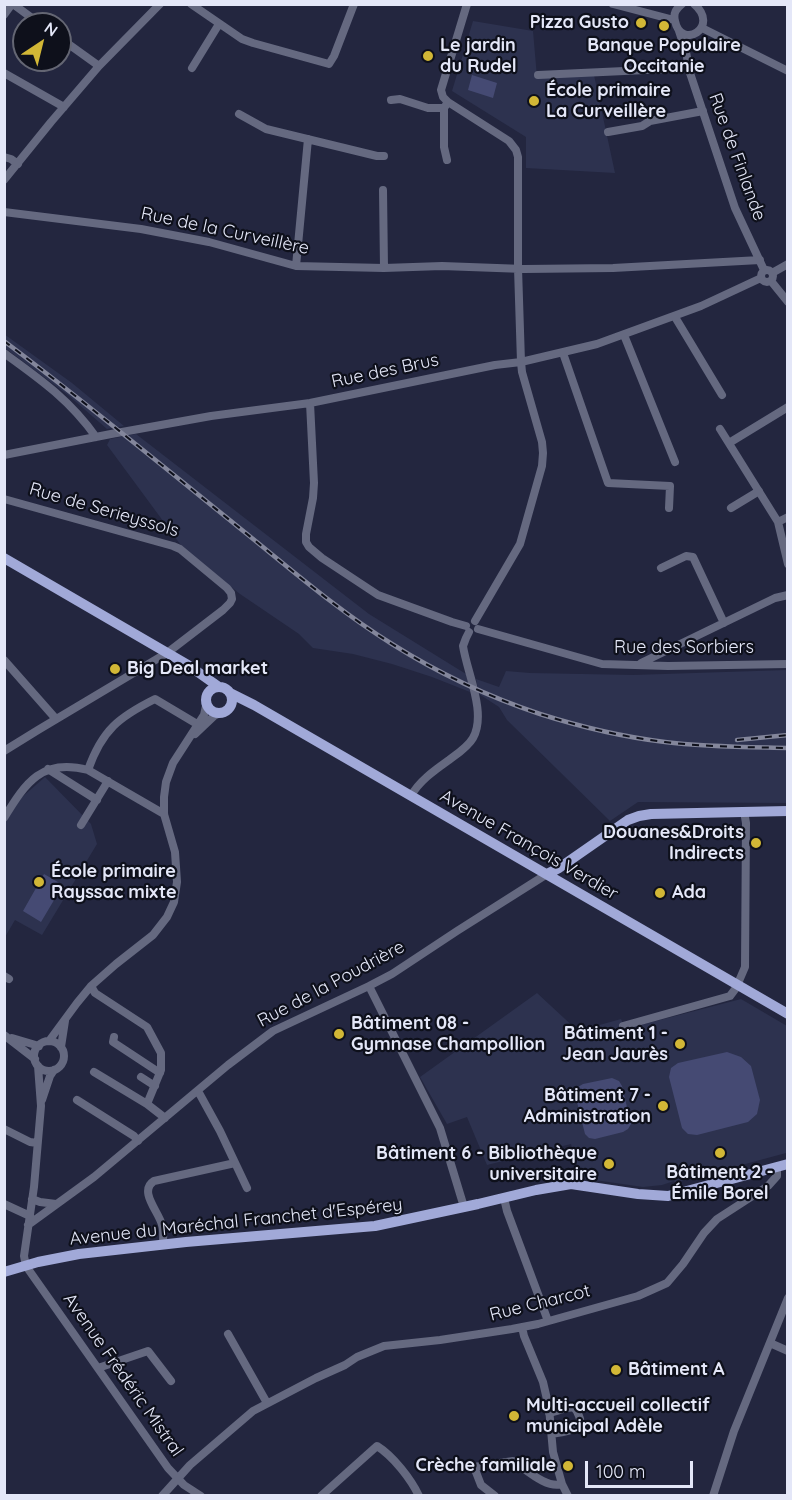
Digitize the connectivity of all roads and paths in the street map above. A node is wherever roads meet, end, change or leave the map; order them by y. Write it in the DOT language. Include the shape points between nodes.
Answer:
graph roads {
  1 [pos="12,4"];
  2 [pos="160,4"];
  3 [pos="191,4"];
  4 [pos="354,4"];
  5 [pos="467,4"];
  6 [pos="613,4"];
  7 [pos="694,4"];
  8 [pos="675,6"];
  9 [pos="4,15"];
  10 [pos="674,20"];
  11 [pos="219,24"];
  12 [pos="702,28"];
  13 [pos="679,31"];
  14 [pos="694,34"];
  15 [pos="72,47"];
  16 [pos="686,52"];
  17 [pos="99,66"];
  18 [pos="192,68"];
  19 [pos="689,68"];
  20 [pos="788,71"];
  21 [pos="4,73"];
  22 [pos="538,75"];
  23 [pos="391,100"];
  24 [pos="446,105"];
  25 [pos="64,107"];
  26 [pos="703,111"];
  27 [pos="239,114"];
  28 [pos="608,132"];
  29 [pos="308,139"];
  30 [pos="384,156"];
  31 [pos="4,157"];
  32 [pos="447,160"];
  33 [pos="18,164"];
  34 [pos="4,180"];
  35 [pos="383,190"];
  36 [pos="4,212"];
  37 [pos="760,260"];
  38 [pos="788,264"];
  39 [pos="296,266"];
  40 [pos="384,267"];
  41 [pos="518,267"];
  42 [pos="767,276"];
  43 [pos="788,302"];
  44 [pos="675,316"];
  45 [pos="624,335"];
  46 [pos="4,353"];
  47 [pos="563,353"];
  48 [pos="521,367"];
  49 [pos="722,395"];
  50 [pos="310,403"];
  51 [pos="788,407"];
  52 [pos="720,429"];
  53 [pos="96,437"];
  54 [pos="729,443"];
  55 [pos="4,455"];
  56 [pos="675,462"];
  57 [pos="759,490"];
  58 [pos="4,499"];
  59 [pos="669,508"];
  60 [pos="731,508"];
  61 [pos="788,518"];
  62 [pos="778,522"];
  63 [pos="4,558"];
  64 [pos="788,564"];
  65 [pos="661,568"];
  66 [pos="788,595"];
  67 [pos="724,623"];
  68 [pos="472,627"];
  69 [pos="666,651"];
  70 [pos="167,653"];
  71 [pos="4,660"];
  72 [pos="638,664"];
  73 [pos="788,664"];
  74 [pos="668,666"];
  75 [pos="211,690"];
  76 [pos="230,693"];
  77 [pos="254,705"];
  78 [pos="226,709"];
  79 [pos="56,719"];
  80 [pos="197,724"];
  81 [pos="188,740"];
  82 [pos="4,751"];
  83 [pos="48,769"];
  84 [pos="88,770"];
  85 [pos="108,782"];
  86 [pos="411,796"];
  87 [pos="97,800"];
  88 [pos="744,811"];
  89 [pos="788,812"];
  90 [pos="164,814"];
  91 [pos="4,818"];
  92 [pos="81,825"];
  93 [pos="547,874"];
  94 [pos="91,986"];
  95 [pos="369,986"];
  96 [pos="737,986"];
  97 [pos="788,1014"];
  98 [pos="65,1021"];
  99 [pos="623,1026"];
  100 [pos="5,1036"];
  101 [pos="114,1037"];
  102 [pos="49,1041"];
  103 [pos="39,1046"];
  104 [pos="61,1047"];
  105 [pos="37,1063"];
  106 [pos="54,1070"];
  107 [pos="94,1072"];
  108 [pos="160,1073"];
  109 [pos="141,1077"];
  110 [pos="155,1086"];
  111 [pos="198,1091"];
  112 [pos="77,1100"];
  113 [pos="147,1104"];
  114 [pos="41,1106"];
  115 [pos="165,1118"];
  116 [pos="4,1129"];
  117 [pos="138,1141"];
  118 [pos="37,1143"];
  119 [pos="235,1163"];
  120 [pos="782,1166"];
  121 [pos="247,1188"];
  122 [pos="504,1198"];
  123 [pos="32,1199"];
  124 [pos="4,1204"];
  125 [pos="56,1204"];
  126 [pos="464,1207"];
  127 [pos="29,1221"];
  128 [pos="163,1245"];
  129 [pos="26,1266"];
  130 [pos="4,1272"];
  131 [pos="788,1298"];
  132 [pos="548,1321"];
  133 [pos="522,1327"];
  134 [pos="228,1334"];
  135 [pos="770,1343"];
  136 [pos="788,1350"];
  137 [pos="98,1368"];
  138 [pos="171,1381"];
  139 [pos="267,1403"];
  140 [pos="549,1413"];
  141 [pos="552,1434"];
  142 [pos="177,1479"];
  143 [pos="562,1484"];
  144 [pos="331,1486"];
  145 [pos="162,1496"];
  146 [pos="201,1496"];
  147 [pos="321,1496"];
  148 [pos="338,1496"];
  149 [pos="419,1496"];
  150 [pos="495,1496"];
  151 [pos="568,1496"];
  152 [pos="713,1496"];
  1 -- 9 [label="street"];
  2 -- 17 [label="street"];
  3 -- 11 [label="street"];
  4 -- 11 [label="street" via="332,60 253,43"];
  5 -- 24 [label="street" via="441,90"];
  6 -- 10 [label="street"];
  7 -- 12 [label="street" via="702,15"];
  8 -- 10 [label="street"];
  10 -- 13 [label="street, Rue de Finlande"];
  11 -- 18 [label="street"];
  12 -- 14 [label="street"];
  12 -- 20 [label="street"];
  13 -- 14 [label="street"];
  13 -- 16 [label="street, Rue de Finlande"];
  14 -- 16 [label="street"];
  15 -- 17 [label="street"];
  16 -- 19 [label="street, Rue de Finlande"];
  17 -- 25 [label="street"];
  19 -- 22 [label="street"];
  19 -- 26 [label="street, Rue de Finlande"];
  21 -- 25 [label="street"];
  23 -- 24 [label="street" via="428,108"];
  24 -- 32 [label="street"];
  24 -- 41 [label="street" via="509,141 516,150"];
  25 -- 33 [label="street"];
  26 -- 28 [label="street"];
  26 -- 37 [label="street, Rue de Finlande" via="735,208"];
  27 -- 29 [label="street" via="266,129"];
  29 -- 30 [label="street"];
  29 -- 39 [label="street"];
  31 -- 33 [label="street"];
  33 -- 34 [label="street"];
  35 -- 40 [label="street"];
  36 -- 39 [label="street, Rue de la Curveillère" via="141,229 209,242"];
  37 -- 41 [label="street, Rue de la Curveillère" via="613,268"];
  37 -- 42 [label="street, Rue de Finlande"];
  38 -- 42 [label="street, Rue des Brus"];
  39 -- 40 [label="street, Rue de la Curveillère"];
  40 -- 41 [label="street, Rue de la Curveillère"];
  41 -- 48 [label="street"];
  42 -- 43 [label="street, Rue de Finlande"];
  42 -- 44 [label="street, Rue des Brus"];
  44 -- 45 [label="street, Rue des Brus"];
  44 -- 49 [label="street"];
  45 -- 47 [label="street, Rue des Brus"];
  45 -- 56 [label="street"];
  46 -- 53 [label="street" via="56,391"];
  47 -- 48 [label="street, Rue des Brus"];
  47 -- 59 [label="street" via="608,483 670,486"];
  48 -- 50 [label="street, Rue des Brus" via="495,365"];
  48 -- 68 [label="street" via="542,442 542,466 520,544"];
  50 -- 53 [label="street, Rue des Brus"];
  50 -- 68 [label="street, Rue des Sorbiers" via="314,483 306,534 309,547 378,595"];
  51 -- 54 [label="street"];
  52 -- 54 [label="street"];
  53 -- 55 [label="street, Rue des Brus"];
  54 -- 57 [label="street"];
  57 -- 60 [label="street"];
  57 -- 62 [label="street"];
  58 -- 70 [label="street, Rue de Serieyssols" via="173,546 227,588 232,599 224,610"];
  61 -- 62 [label="street"];
  62 -- 64 [label="street"];
  63 -- 70 [label="main road"];
  65 -- 67 [label="street" via="686,556 693,557"];
  66 -- 67 [label="street"];
  67 -- 69 [label="street"];
  68 -- 72 [label="street, Rue des Sorbiers" via="602,664"];
  68 -- 86 [label="street" via="463,646 477,707 477,729 469,745 437,769"];
  69 -- 72 [label="street"];
  69 -- 74 [label="street" via="663,656"];
  70 -- 75 [label="main road" via="188,665"];
  70 -- 79 [label="street"];
  71 -- 79 [label="street"];
  72 -- 74 [label="street, Rue des Sorbiers"];
  73 -- 74 [label="street, Rue des Sorbiers"];
  75 -- 76 [label="main road" via="223,688"];
  75 -- 78 [label="main road" via="210,709"];
  75 -- 80 [label="street" via="204,715"];
  76 -- 77 [label="main road, Avenue François Verdier"];
  76 -- 78 [label="main road"];
  77 -- 78 [label="main road"];
  77 -- 86 [label="main road, Avenue François Verdier"];
  78 -- 81 [label="street"];
  79 -- 82 [label="street"];
  80 -- 81 [label="street"];
  80 -- 84 [label="street" via="155,699 113,725 96,748"];
  81 -- 90 [label="street" via="166,782"];
  83 -- 84 [label="street" via="67,766"];
  83 -- 87 [label="street"];
  83 -- 91 [label="street" via="29,784"];
  84 -- 85 [label="street"];
  85 -- 87 [label="street"];
  85 -- 90 [label="street"];
  86 -- 93 [label="main road, Avenue François Verdier"];
  87 -- 92 [label="street"];
  88 -- 89 [label="main road"];
  88 -- 93 [label="main road" via="639,816"];
  88 -- 96 [label="street" via="745,967"];
  90 -- 94 [label="street" via="175,852 174,902 153,935"];
  93 -- 95 [label="street, Rue de la Poudrière"];
  93 -- 96 [label="main road, Avenue François Verdier"];
  94 -- 98 [label="street"];
  94 -- 108 [label="street" via="95,993 147,1027 160,1053"];
  95 -- 111 [label="street, Rue de la Poudrière" via="273,1031"];
  95 -- 126 [label="street" via="440,1128"];
  96 -- 97 [label="main road, Avenue François Verdier"];
  96 -- 99 [label="street" via="730,996"];
  98 -- 102 [label="street"];
  98 -- 104 [label="street"];
  100 -- 103 [label="street"];
  100 -- 105 [label="street"];
  101 -- 108 [label="street" via="113,1042"];
  102 -- 103 [label="street"];
  102 -- 104 [label="street"];
  103 -- 105 [label="street" via="35,1052"];
  104 -- 106 [label="street" via="63,1061"];
  105 -- 106 [label="street" via="45,1071"];
  105 -- 114 [label="street"];
  106 -- 114 [label="street"];
  107 -- 113 [label="street"];
  108 -- 110 [label="street"];
  109 -- 110 [label="street"];
  110 -- 113 [label="street"];
  111 -- 115 [label="street, Rue de la Poudrière"];
  111 -- 119 [label="street"];
  112 -- 117 [label="street"];
  113 -- 115 [label="street"];
  114 -- 118 [label="street"];
  115 -- 117 [label="street, Rue de la Poudrière"];
  116 -- 118 [label="street"];
  117 -- 125 [label="street, Rue de la Poudrière"];
  118 -- 123 [label="street"];
  119 -- 121 [label="street"];
  119 -- 128 [label="street" via="149,1184 149,1197 163,1226"];
  120 -- 122 [label="main road, Avenue du Maréchal Franchet d'Espérey" via="668,1196 571,1185"];
  120 -- 132 [label="street, Rue Charcot" via="768,1186 717,1219 667,1283 639,1296"];
  122 -- 126 [label="main road, Avenue du Maréchal Franchet d'Espérey"];
  122 -- 132 [label="street"];
  123 -- 125 [label="street"];
  123 -- 127 [label="street"];
  124 -- 127 [label="street"];
  125 -- 127 [label="street, Rue de la Poudrière"];
  126 -- 128 [label="main road, Avenue du Maréchal Franchet d'Espérey" via="375,1226"];
  127 -- 129 [label="street"];
  128 -- 129 [label="main road, Avenue du Maréchal Franchet d'Espérey" via="79,1254"];
  129 -- 130 [label="main road, Avenue du Maréchal Franchet d'Espérey"];
  129 -- 137 [label="street, Avenue Frédéric Mistral"];
  131 -- 135 [label="street"];
  132 -- 133 [label="street, Rue Charcot"];
  133 -- 139 [label="street, Rue Charcot" via="384,1346"];
  133 -- 140 [label="street" via="543,1382"];
  134 -- 139 [label="street"];
  135 -- 136 [label="street"];
  135 -- 152 [label="street" via="734,1431"];
  137 -- 138 [label="street" via="148,1351"];
  137 -- 142 [label="street, Avenue Frédéric Mistral"];
  139 -- 142 [label="street, Rue Charcot" via="223,1435"];
  140 -- 141 [label="street"];
  140 -- 141 [label="street" via="569,1407 577,1410 581,1420 574,1429"];
  141 -- 143 [label="street"];
  142 -- 145 [label="street, Rue Charcot"];
  142 -- 146 [label="street, Avenue Frédéric Mistral"];
  143 -- 150 [label="street" via="549,1485 513,1461 474,1467 481,1485"];
  143 -- 151 [label="street"];
  144 -- 147 [label="street"];
  144 -- 148 [label="street"];
  144 -- 149 [label="street" via="377,1446 386,1452"];
}
